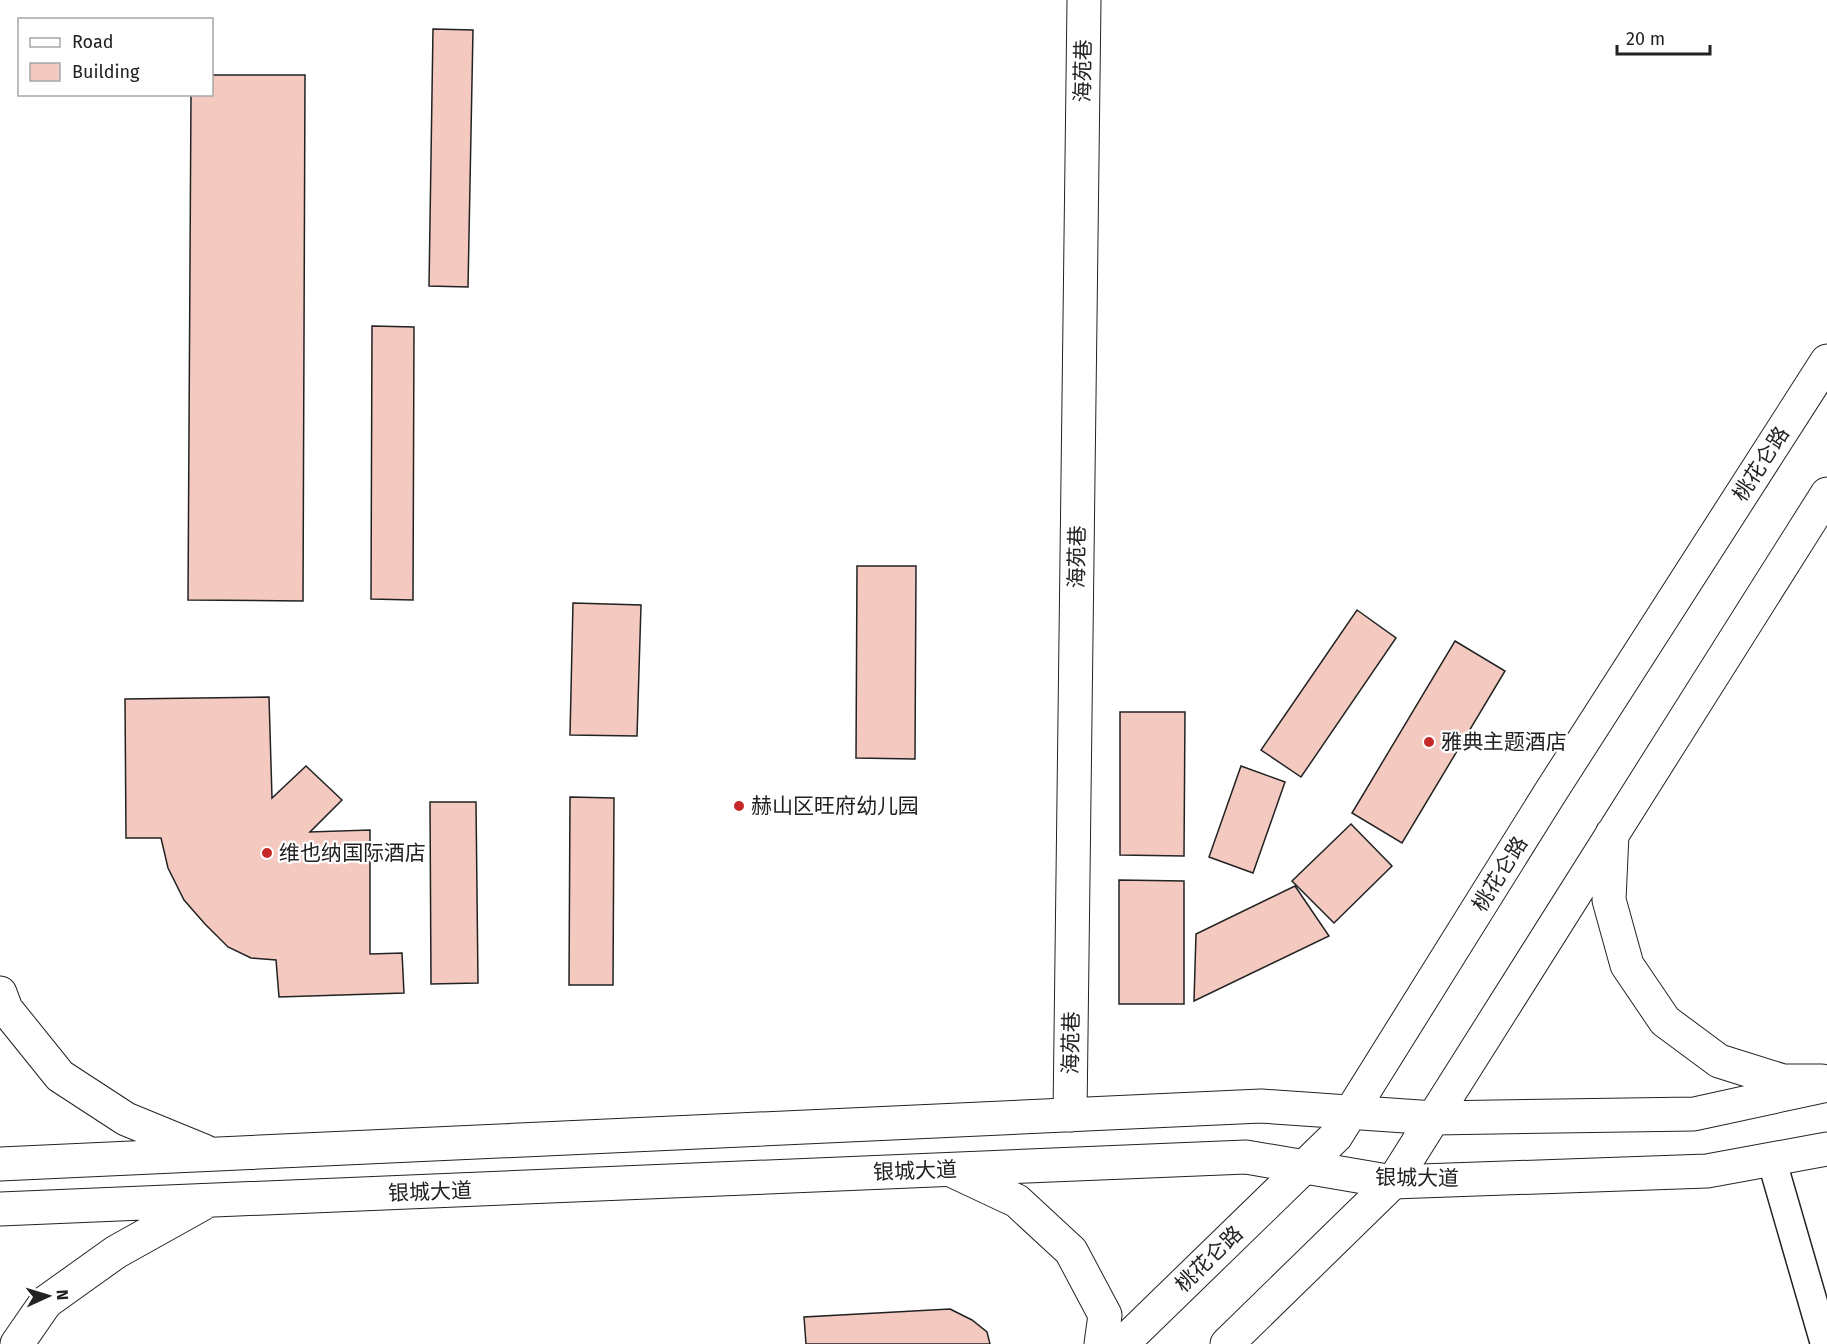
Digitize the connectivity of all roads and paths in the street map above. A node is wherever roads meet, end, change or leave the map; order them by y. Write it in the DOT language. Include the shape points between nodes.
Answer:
graph roads {
  1 [pos="1084,0"];
  2 [pos="1827,361"];
  3 [pos="1827,494"];
  4 [pos="1612,833"];
  5 [pos="0,993"];
  6 [pos="1827,1081"];
  7 [pos="1827,1085"];
  8 [pos="1351,1112"];
  9 [pos="1070,1115"];
  10 [pos="1434,1118"];
  11 [pos="1827,1149"];
  12 [pos="211,1154"];
  13 [pos="1772,1161"];
  14 [pos="0,1164"];
  15 [pos="1304,1167"];
  16 [pos="951,1170"];
  17 [pos="1393,1182"];
  18 [pos="207,1201"];
  19 [pos="0,1209"];
  20 [pos="17,1344"];
  21 [pos="1101,1344"];
  22 [pos="1122,1344"];
  23 [pos="1227,1344"];
  24 [pos="1825,1344"];
  1 -- 9 [label="main road, 海苑巷"];
  2 -- 8 [label="main road, 桃花仑路"];
  3 -- 4 [label="main road"];
  4 -- 6 [label="main road" via="1609,900 1627,965 1665,1020 1719,1061 1783,1081"];
  4 -- 10 [label="main road"];
  5 -- 12 [label="main road" via="6,1009 60,1076 126,1119"];
  7 -- 10 [label="main road" via="1694,1114"];
  8 -- 9 [label="main road" via="1261,1106"];
  8 -- 10 [label="main road"];
  8 -- 15 [label="main road, 桃花仑路" via="1336,1136"];
  9 -- 12 [label="main road"];
  10 -- 17 [label="main road"];
  11 -- 13 [label="main road, 银城大道"];
  12 -- 14 [label="main road"];
  13 -- 17 [label="main road, 银城大道" via="1707,1171"];
  13 -- 24 [label="street"];
  15 -- 16 [label="main road, 银城大道" via="1246,1157"];
  15 -- 17 [label="main road, 银城大道"];
  15 -- 22 [label="main road, 桃花仑路"];
  16 -- 18 [label="main road, 银城大道"];
  16 -- 21 [label="main road" via="1017,1201 1071,1251 1106,1315"];
  17 -- 23 [label="main road"];
  18 -- 19 [label="main road, 银城大道"];
  18 -- 20 [label="main road" via="116,1252 46,1302"];
}
